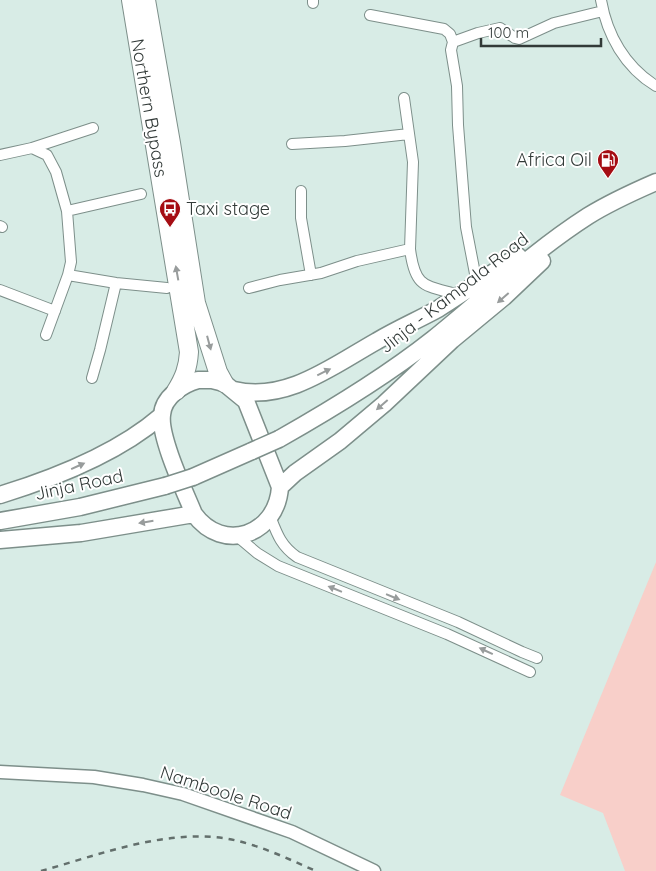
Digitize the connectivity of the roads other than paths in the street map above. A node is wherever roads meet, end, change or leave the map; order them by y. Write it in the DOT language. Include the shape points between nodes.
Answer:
graph roads {
  1 [pos="131,0"];
  2 [pos="146,0"];
  3 [pos="601,0"];
  4 [pos="603,11"];
  5 [pos="370,15"];
  6 [pos="452,42"];
  7 [pos="656,86"];
  8 [pos="404,98"];
  9 [pos="93,128"];
  10 [pos="409,134"];
  11 [pos="292,144"];
  12 [pos="32,148"];
  13 [pos="0,155"];
  14 [pos="656,182"];
  15 [pos="301,190"];
  16 [pos="141,194"];
  17 [pos="66,211"];
  18 [pos="589,216"];
  19 [pos="410,249"];
  20 [pos="68,275"];
  21 [pos="311,275"];
  22 [pos="116,282"];
  23 [pos="477,284"];
  24 [pos="166,288"];
  25 [pos="249,288"];
  26 [pos="0,290"];
  27 [pos="459,295"];
  28 [pos="55,311"];
  29 [pos="46,335"];
  30 [pos="92,378"];
  31 [pos="228,386"];
  32 [pos="176,391"];
  33 [pos="162,416"];
  34 [pos="252,451"];
  35 [pos="280,487"];
  36 [pos="0,495"];
  37 [pos="194,514"];
  38 [pos="270,516"];
  39 [pos="0,521"];
  40 [pos="238,537"];
  41 [pos="0,540"];
  42 [pos="538,658"];
  43 [pos="530,672"];
  44 [pos="0,772"];
  45 [pos="374,871"];
  32 -- 1 [label="highway, Northern Bypass, one-way" via="184,378 189,352"];
  2 -- 31 [label="highway, Northern Bypass, one-way" via="196,303 218,372"];
  3 -- 4 [label="street"];
  4 -- 6 [label="street" via="554,23 519,39 500,28"];
  4 -- 7 [label="street" via="621,53 634,70"];
  5 -- 6 [label="street" via="444,29"];
  6 -- 23 [label="street" via="466,227"];
  8 -- 10 [label="street"];
  9 -- 12 [label="street"];
  10 -- 11 [label="street"];
  10 -- 19 [label="street" via="413,162"];
  12 -- 13 [label="street"];
  12 -- 17 [label="street" via="48,155"];
  14 -- 18 [label="highway, Jinja - Kampala Road"];
  15 -- 21 [label="street" via="301,218"];
  16 -- 17 [label="street"];
  17 -- 20 [label="street" via="71,262"];
  18 -- 23 [label="highway" via="550,235"];
  18 -- 34 [label="highway, Jinja - Kampala Road, bridge" via="530,258 432,340 320,415"];
  18 -- 35 [label="highway, one-way" via="384,404"];
  19 -- 21 [label="street"];
  19 -- 27 [label="street" via="421,282"];
  20 -- 22 [label="street"];
  20 -- 28 [label="street"];
  21 -- 25 [label="street"];
  22 -- 24 [label="street"];
  22 -- 30 [label="street"];
  23 -- 27 [label="highway"];
  26 -- 28 [label="street"];
  31 -- 27 [label="highway, one-way" via="260,394 309,379"];
  28 -- 29 [label="street"];
  31 -- 32 [label="highway" via="212,380 198,380"];
  31 -- 35 [label="highway" via="246,402"];
  32 -- 33 [label="highway" via="164,407"];
  36 -- 33 [label="highway, one-way" via="82,465 148,428"];
  33 -- 37 [label="highway" via="164,436"];
  34 -- 39 [label="highway, Jinja Road, bridge" via="166,486 80,507"];
  35 -- 38 [label="highway" via="277,505"];
  37 -- 40 [label="highway" via="218,534"];
  37 -- 41 [label="highway, one-way" via="82,534"];
  38 -- 40 [label="highway" via="253,532"];
  38 -- 42 [label="street, one-way" via="282,544 297,557"];
  43 -- 40 [label="street, one-way" via="278,566"];
  44 -- 45 [label="street, Namboole Road" via="94,777 183,794 292,832"];
}
